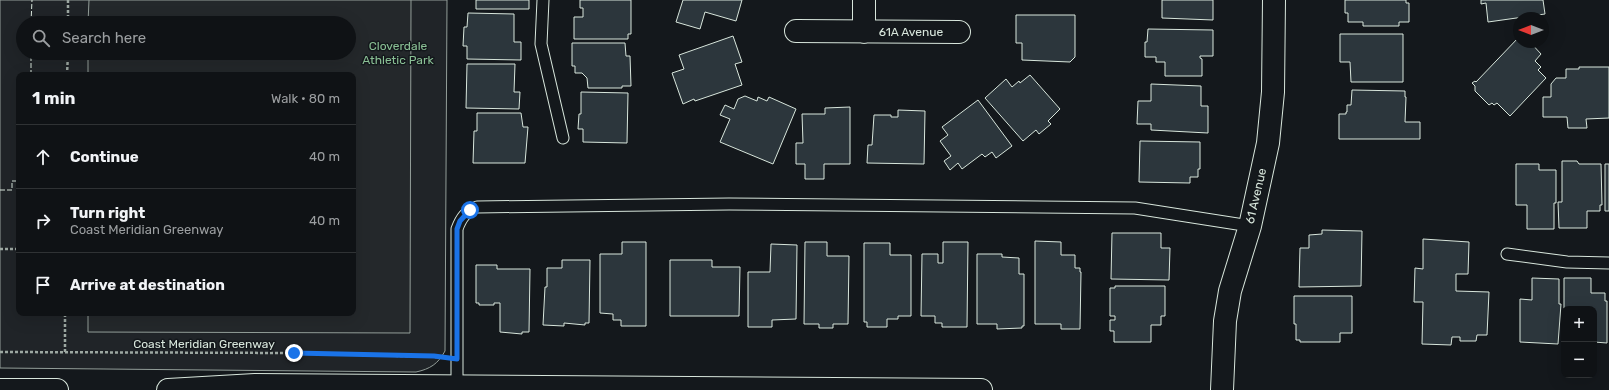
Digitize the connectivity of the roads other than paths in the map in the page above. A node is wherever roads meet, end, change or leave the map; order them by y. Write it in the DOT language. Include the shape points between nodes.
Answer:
graph roads {
  1 [pos="543,0"];
  2 [pos="864,0"];
  3 [pos="1274,0"];
  4 [pos="796,31"];
  5 [pos="864,32"];
  6 [pos="959,32"];
  7 [pos="563,138"];
  8 [pos="1250,226"];
  9 [pos="1507,254"];
  10 [pos="1609,263"];
  11 [pos="457,385"];
  12 [pos="0,390"];
  13 [pos="57,390"];
  14 [pos="168,390"];
  15 [pos="981,390"];
  16 [pos="1222,390"];
  1 -- 7 [label="lane" via="541,44"];
  2 -- 5 [label="main road, 61A Avenue"];
  3 -- 8 [label="main road, 61 Avenue" via="1272,118"];
  4 -- 5 [label="main road, 61A Avenue"];
  5 -- 6 [label="main road, 61A Avenue"];
  8 -- 11 [label="lane" via="1135,208 729,204 477,207 465,214 457,229"];
  8 -- 16 [label="main road, 61 Avenue" via="1230,291 1225,327"];
  9 -- 10 [label="lane" via="1567,262"];
  11 -- 14 [label="main road" via="255,385"];
  11 -- 15 [label="main road"];
  12 -- 13 [label="main road"];
}
